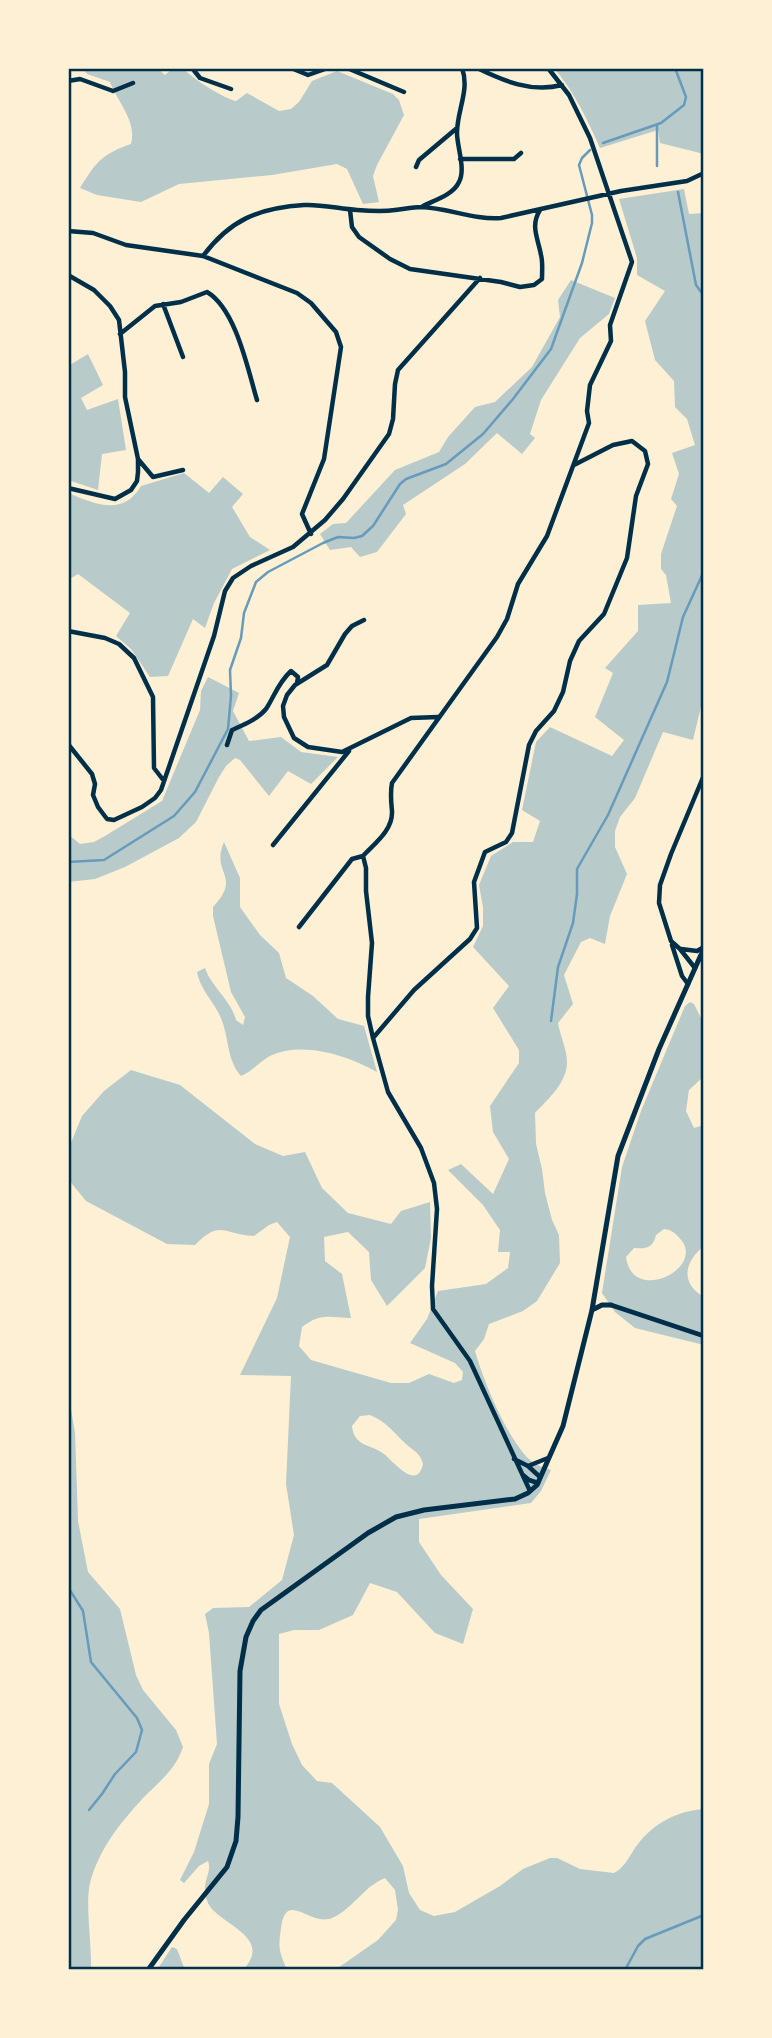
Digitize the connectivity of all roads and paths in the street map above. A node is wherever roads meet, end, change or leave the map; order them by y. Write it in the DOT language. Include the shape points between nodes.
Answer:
graph roads {
  1 [pos="192,68"];
  2 [pos="291,68"];
  3 [pos="328,68"];
  4 [pos="347,68"];
  5 [pos="462,68"];
  6 [pos="477,68"];
  7 [pos="548,68"];
  8 [pos="68,81"];
  9 [pos="133,83"];
  10 [pos="562,85"];
  11 [pos="232,89"];
  12 [pos="404,92"];
  13 [pos="457,128"];
  14 [pos="521,153"];
  15 [pos="460,159"];
  16 [pos="416,167"];
  17 [pos="704,173"];
  18 [pos="607,194"];
  19 [pos="420,207"];
  20 [pos="350,209"];
  21 [pos="541,209"];
  22 [pos="68,231"];
  23 [pos="203,257"];
  24 [pos="68,275"];
  25 [pos="480,278"];
  26 [pos="163,304"];
  27 [pos="120,334"];
  28 [pos="183,357"];
  29 [pos="257,400"];
  30 [pos="138,459"];
  31 [pos="574,466"];
  32 [pos="183,470"];
  33 [pos="68,488"];
  34 [pos="311,534"];
  35 [pos="364,620"];
  36 [pos="68,631"];
  37 [pos="297,684"];
  38 [pos="439,717"];
  39 [pos="68,744"];
  40 [pos="227,746"];
  41 [pos="352,748"];
  42 [pos="704,775"];
  43 [pos="164,781"];
  44 [pos="702,786"];
  45 [pos="273,845"];
  46 [pos="363,856"];
  47 [pos="299,927"];
  48 [pos="671,941"];
  49 [pos="704,948"];
  50 [pos="680,949"];
  51 [pos="679,964"];
  52 [pos="695,968"];
  53 [pos="691,976"];
  54 [pos="688,984"];
  55 [pos="373,1038"];
  56 [pos="594,1294"];
  57 [pos="611,1305"];
  58 [pos="592,1310"];
  59 [pos="704,1336"];
  60 [pos="549,1458"];
  61 [pos="513,1459"];
  62 [pos="530,1468"];
  63 [pos="520,1472"];
  64 [pos="529,1480"];
  65 [pos="539,1480"];
  66 [pos="530,1491"];
  67 [pos="148,1970"];
  1 -- 11 [label="street" via="200,78"];
  2 -- 3 [label="street" via="308,75"];
  4 -- 12 [label="street"];
  5 -- 13 [label="street" via="466,85"];
  6 -- 10 [label="street" via="520,86"];
  7 -- 10 [label="street"];
  8 -- 9 [label="street" via="80,79 113,91"];
  10 -- 18 [label="street" via="590,138"];
  13 -- 15 [label="street"];
  13 -- 16 [label="street"];
  14 -- 15 [label="street" via="514,159"];
  15 -- 19 [label="street" via="458,184"];
  17 -- 18 [label="street" via="687,181"];
  18 -- 21 [label="street"];
  18 -- 31 [label="street" via="632,262 610,325 611,341 590,385 589,423"];
  19 -- 20 [label="street"];
  19 -- 21 [label="street" via="487,219"];
  20 -- 23 [label="street" via="304,205 250,215 218,236"];
  20 -- 25 [label="street" via="352,227 359,237 390,260 410,269"];
  21 -- 25 [label="street" via="534,228 542,279 520,287"];
  22 -- 23 [label="street"];
  23 -- 34 [label="street" via="297,293 312,303 336,332 341,346 324,459 302,514"];
  24 -- 27 [label="street" via="110,306 119,320"];
  25 -- 34 [label="street" via="398,370 388,434 343,499"];
  26 -- 27 [label="street"];
  26 -- 28 [label="street"];
  26 -- 29 [label="street" via="207,292 213,296 231,322"];
  27 -- 30 [label="street" via="125,397"];
  30 -- 32 [label="street" via="153,477"];
  30 -- 33 [label="street" via="137,481 123,496 110,499"];
  31 -- 38 [label="street" via="547,536 518,584 507,619"];
  31 -- 55 [label="street" via="626,441 645,451 648,464 636,496 627,558 604,614 579,642 554,711 529,744 512,833 506,842 485,852 474,881 477,928"];
  34 -- 43 [label="street" via="251,566 233,578 225,591"];
  35 -- 37 [label="street" via="345,634 327,665"];
  36 -- 43 [label="street" via="106,638 134,658 153,697 154,768"];
  37 -- 40 [label="street" via="298,677 291,671 265,711 232,730"];
  37 -- 41 [label="street" via="283,706 294,738 308,747 342,752"];
  38 -- 41 [label="street" via="411,718"];
  38 -- 46 [label="street" via="392,783 388,828"];
  39 -- 43 [label="street" via="92,774 93,795 107,819 142,807 155,798"];
  41 -- 45 [label="street"];
  42 -- 44 [label="street"];
  44 -- 48 [label="street" via="660,885 659,903"];
  46 -- 47 [label="street" via="352,859"];
  46 -- 55 [label="street" via="372,943 368,1016"];
  48 -- 50 [label="street"];
  48 -- 51 [label="street"];
  49 -- 50 [label="street"];
  49 -- 52 [label="street"];
  50 -- 52 [label="street"];
  51 -- 53 [label="street"];
  51 -- 54 [label="street"];
  52 -- 53 [label="street"];
  53 -- 54 [label="street"];
  54 -- 56 [label="street" via="618,1156"];
  55 -- 61 [label="street" via="388,1092 421,1148 433,1183 437,1209 433,1309 470,1362"];
  56 -- 57 [label="street"];
  56 -- 58 [label="street"];
  57 -- 58 [label="street"];
  57 -- 59 [label="street"];
  58 -- 60 [label="street" via="563,1426"];
  60 -- 62 [label="street"];
  60 -- 65 [label="street"];
  61 -- 62 [label="street"];
  61 -- 63 [label="street"];
  62 -- 64 [label="street"];
  62 -- 65 [label="street"];
  63 -- 64 [label="street"];
  63 -- 66 [label="street"];
  64 -- 65 [label="street"];
  65 -- 66 [label="street"];
  66 -- 67 [label="street" via="514,1499 396,1517 276,1599 253,1620 240,1671 238,1816 232,1856"];
}
